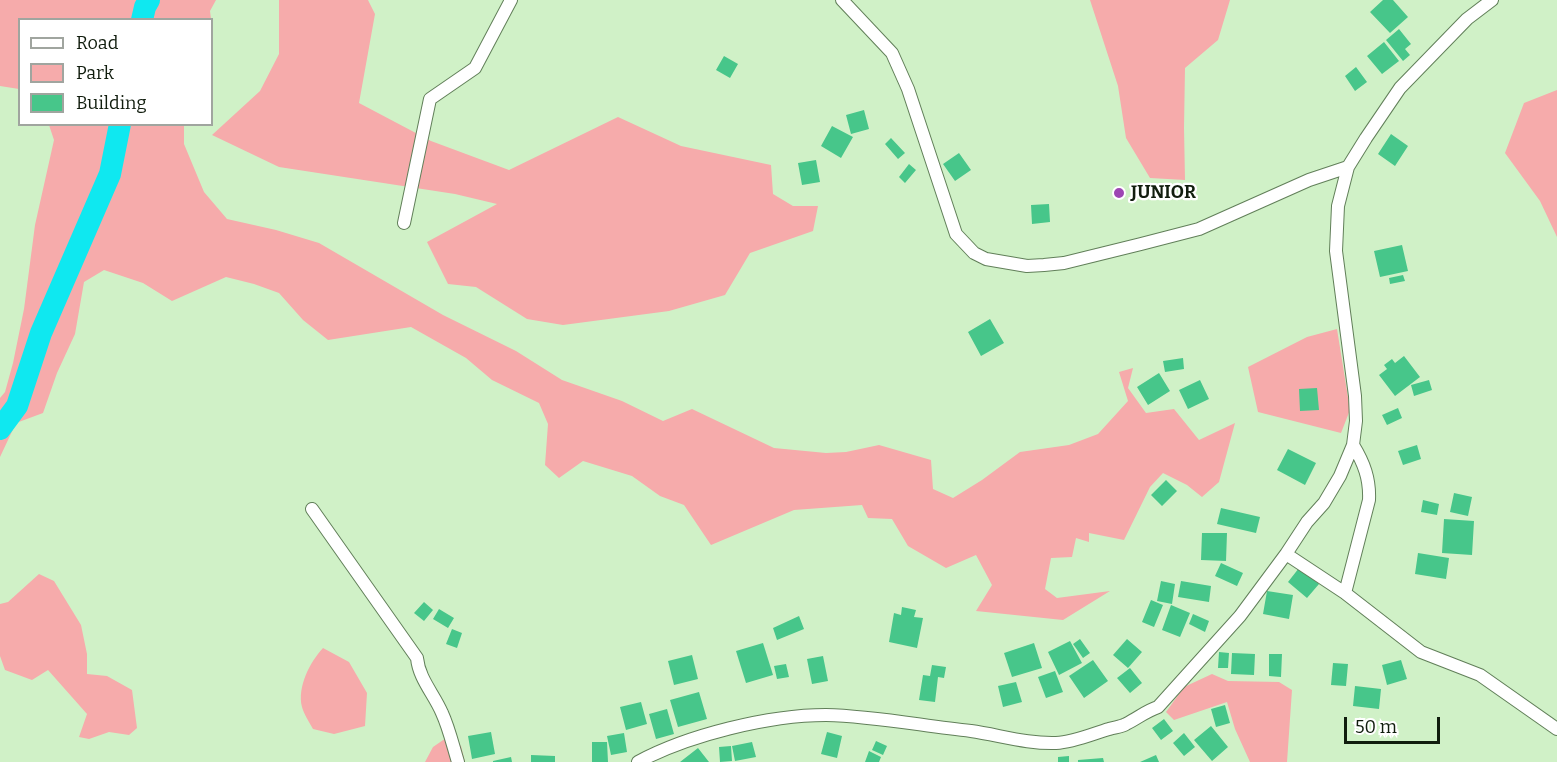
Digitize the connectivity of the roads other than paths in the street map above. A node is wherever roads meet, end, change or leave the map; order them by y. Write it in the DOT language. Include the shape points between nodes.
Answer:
graph roads {
  1 [pos="511,0"];
  2 [pos="842,0"];
  3 [pos="1492,0"];
  4 [pos="1348,166"];
  5 [pos="404,223"];
  6 [pos="1353,445"];
  7 [pos="312,509"];
  8 [pos="1286,554"];
  9 [pos="1345,593"];
  10 [pos="1557,729"];
  11 [pos="458,762"];
  12 [pos="638,762"];
  1 -- 5 [label="street" via="475,68 430,99"];
  2 -- 4 [label="street" via="892,53 908,89 956,234 974,253 986,259 1044,265 1141,244 1199,229"];
  3 -- 4 [label="street" via="1467,19 1400,88"];
  4 -- 6 [label="street" via="1338,206 1336,251 1355,396"];
  6 -- 8 [label="street" via="1334,488"];
  6 -- 9 [label="street" via="1370,487"];
  7 -- 11 [label="street" via="417,658 418,669 441,710"];
  8 -- 9 [label="street"];
  8 -- 12 [label="street" via="1240,616 1158,707 1124,725 1093,735 1057,743 847,716 807,716 707,735"];
  9 -- 10 [label="street" via="1421,652 1480,675"];
}
